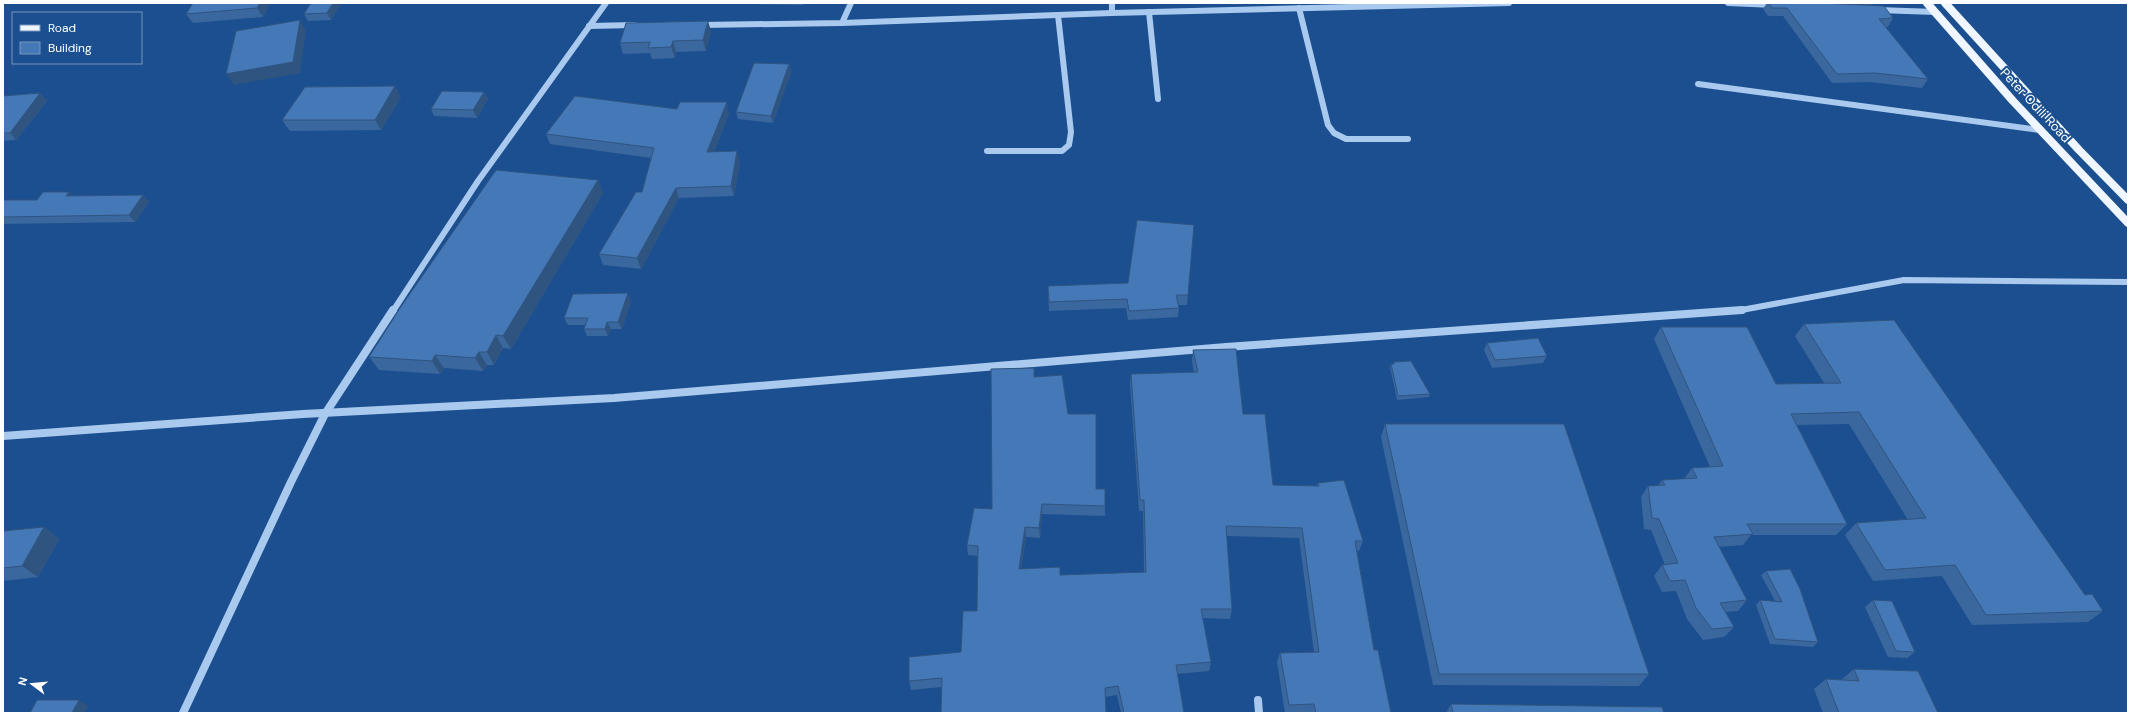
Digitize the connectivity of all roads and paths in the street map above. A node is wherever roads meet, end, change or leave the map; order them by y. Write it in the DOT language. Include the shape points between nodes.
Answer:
graph roads {
  1 [pos="606,3"];
  2 [pos="851,3"];
  3 [pos="1112,3"];
  4 [pos="1509,3"];
  5 [pos="1728,3"];
  6 [pos="1927,3"];
  7 [pos="1945,3"];
  8 [pos="1311,5"];
  9 [pos="1783,6"];
  10 [pos="1299,8"];
  11 [pos="1871,9"];
  12 [pos="1149,12"];
  13 [pos="1935,12"];
  14 [pos="1112,13"];
  15 [pos="1058,15"];
  16 [pos="842,23"];
  17 [pos="644,25"];
  18 [pos="692,25"];
  19 [pos="589,26"];
  20 [pos="1698,84"];
  21 [pos="1158,99"];
  22 [pos="2040,130"];
  23 [pos="1408,139"];
  24 [pos="987,151"];
  25 [pos="2128,200"];
  26 [pos="2128,223"];
  27 [pos="2128,282"];
  28 [pos="325,414"];
  29 [pos="3,436"];
  30 [pos="1258,700"];
  31 [pos="183,713"];
  32 [pos="1259,713"];
  1 -- 19 [label="street"];
  2 -- 16 [label="street"];
  3 -- 14 [label="street"];
  4 -- 8 [label="street"];
  5 -- 9 [label="street"];
  6 -- 13 [label="main road, Peter Odili Road"];
  7 -- 25 [label="main road"];
  8 -- 10 [label="street"];
  10 -- 12 [label="street"];
  10 -- 23 [label="street" via="1328,125 1334,133 1346,139"];
  11 -- 13 [label="street"];
  12 -- 14 [label="street"];
  12 -- 21 [label="street"];
  13 -- 22 [label="main road, Peter Odili Road"];
  14 -- 15 [label="street"];
  15 -- 16 [label="street"];
  15 -- 24 [label="street" via="1071,132 1069,145 1062,151"];
  16 -- 18 [label="street"];
  17 -- 19 [label="street"];
  19 -- 28 [label="street" via="478,181"];
  20 -- 22 [label="street"];
  22 -- 26 [label="main road, Peter Odili Road"];
  27 -- 28 [label="street" via="1904,280 1731,312 1418,332 614,398"];
  28 -- 29 [label="street"];
  28 -- 31 [label="street"];
  30 -- 32 [label="street"];
}
